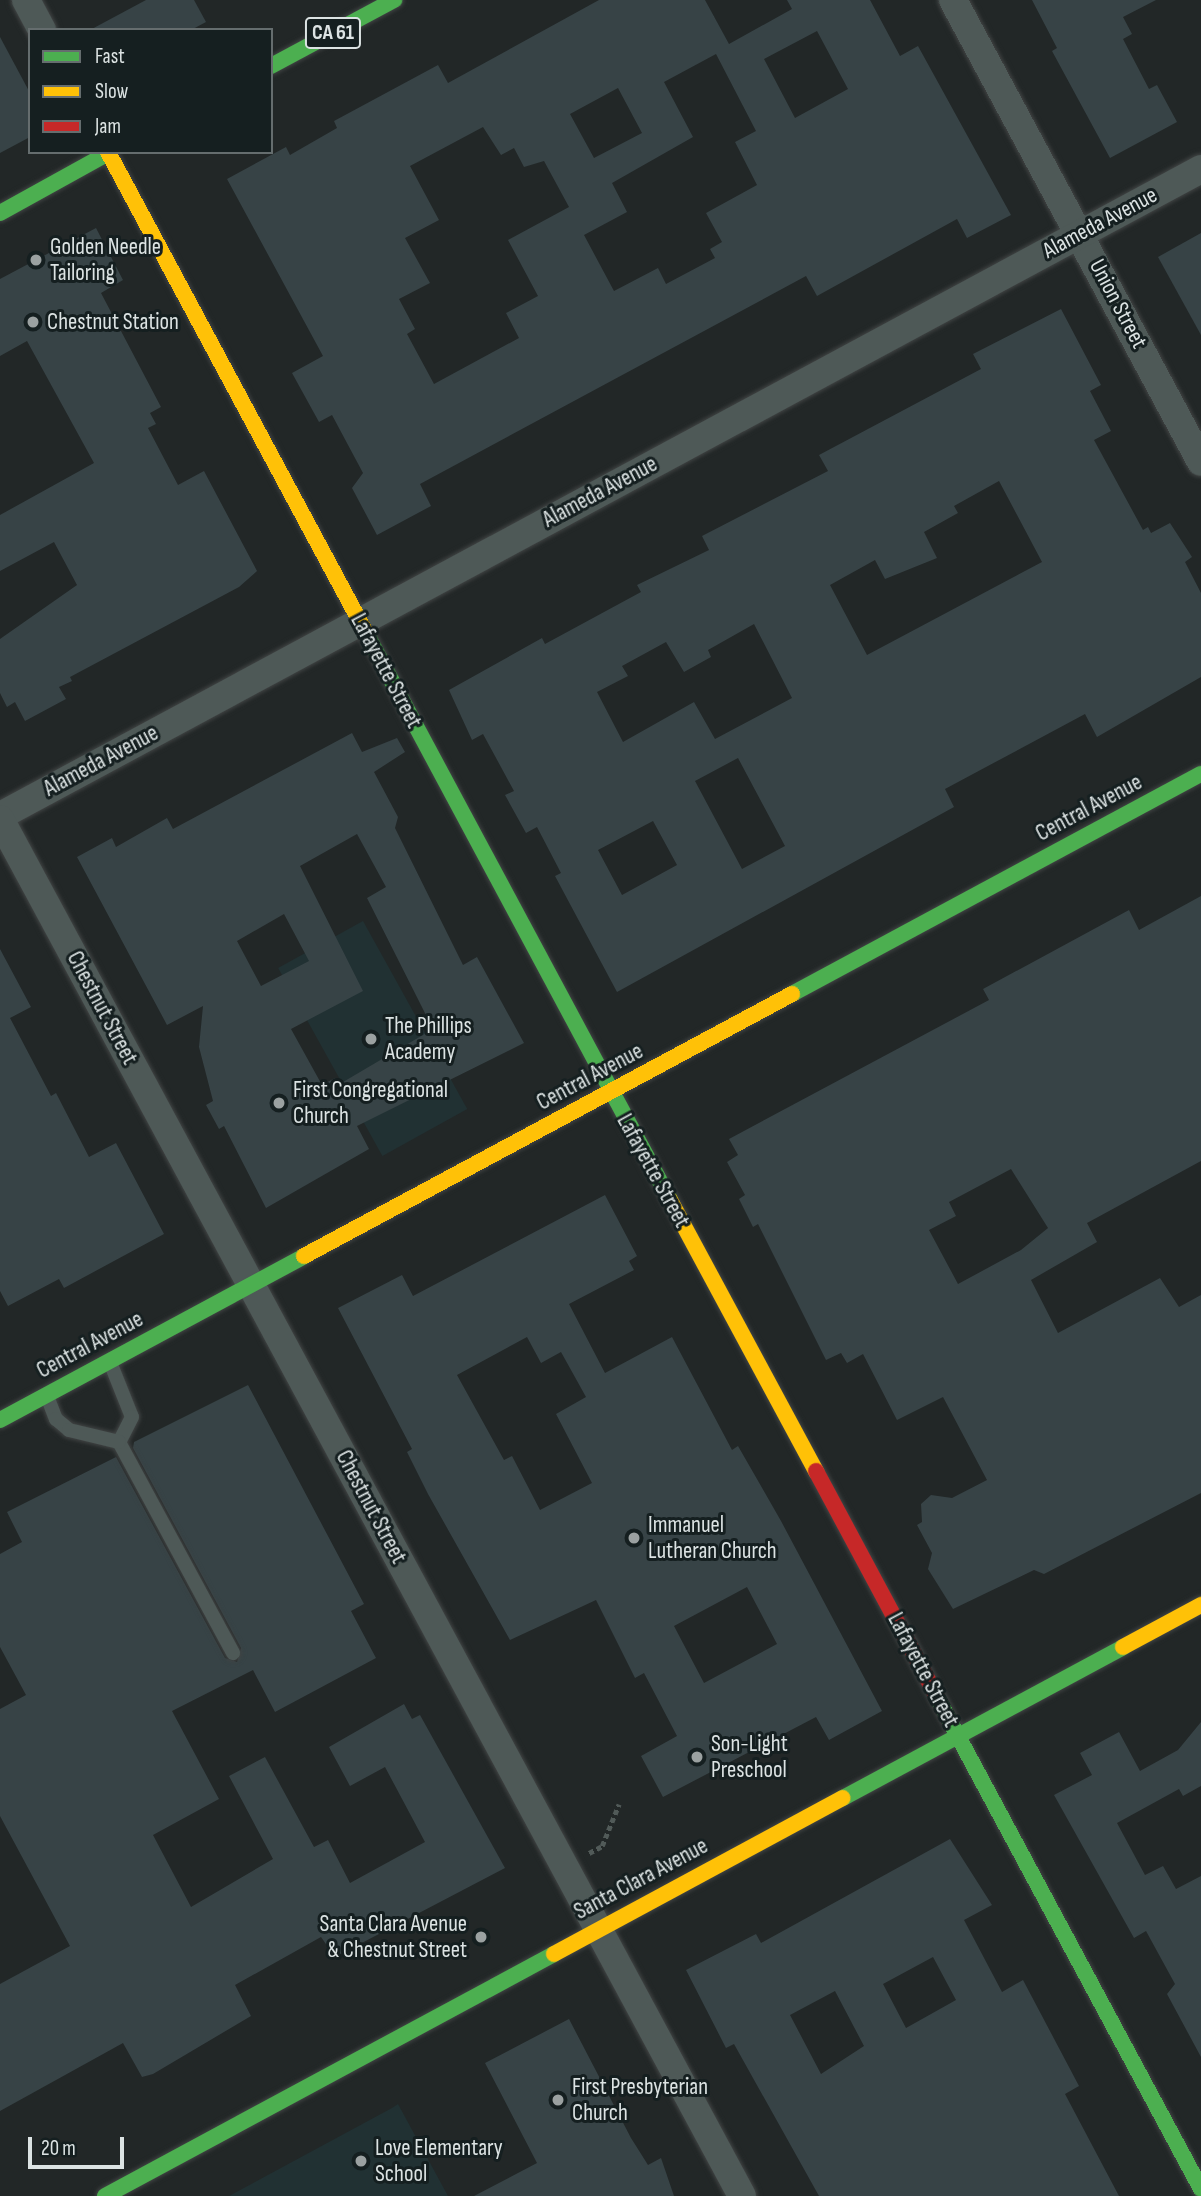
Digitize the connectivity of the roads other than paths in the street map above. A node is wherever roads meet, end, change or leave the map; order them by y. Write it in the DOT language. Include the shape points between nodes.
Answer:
graph roads {
  1 [pos="26,0"];
  2 [pos="394,0"];
  3 [pos="953,0"];
  4 [pos="41,28"];
  5 [pos="273,65"];
  6 [pos="107,154"];
  7 [pos="110,154"];
  8 [pos="1201,169"];
  9 [pos="0,213"];
  10 [pos="1080,234"];
  11 [pos="1201,461"];
  12 [pos="359,622"];
  13 [pos="1201,774"];
  14 [pos="0,817"];
  15 [pos="610,1092"];
  16 [pos="253,1284"];
  17 [pos="109,1361"];
  18 [pos="46,1395"];
  19 [pos="0,1420"];
  20 [pos="119,1443"];
  21 [pos="1201,1605"];
  22 [pos="233,1653"];
  23 [pos="958,1736"];
  24 [pos="597,1929"];
  25 [pos="1201,2189"];
  26 [pos="104,2196"];
  27 [pos="741,2196"];
  1 -- 4 [label="street"];
  2 -- 5 [label="street, CA 61"];
  3 -- 10 [label="street, Union Street"];
  6 -- 9 [label="street"];
  7 -- 12 [label="street, Lafayette Street"];
  8 -- 10 [label="street, Alameda Avenue"];
  10 -- 11 [label="street, Union Street"];
  10 -- 12 [label="street, Alameda Avenue"];
  12 -- 14 [label="street, Alameda Avenue"];
  12 -- 15 [label="street, Lafayette Street"];
  13 -- 15 [label="street, Central Avenue"];
  14 -- 16 [label="street, Chestnut Street"];
  15 -- 16 [label="street, Central Avenue"];
  15 -- 23 [label="street, Lafayette Street"];
  16 -- 17 [label="street, Central Avenue"];
  16 -- 24 [label="street, Chestnut Street"];
  17 -- 18 [label="street, Central Avenue"];
  17 -- 20 [label="lane" via="132,1417"];
  18 -- 19 [label="street, Central Avenue"];
  18 -- 20 [label="lane" via="56,1419 69,1430"];
  20 -- 22 [label="lane"];
  21 -- 23 [label="street, Santa Clara Avenue"];
  23 -- 24 [label="street, Santa Clara Avenue"];
  23 -- 25 [label="street, Lafayette Street"];
  24 -- 26 [label="street, Santa Clara Avenue"];
  24 -- 27 [label="street, Chestnut Street"];
}
